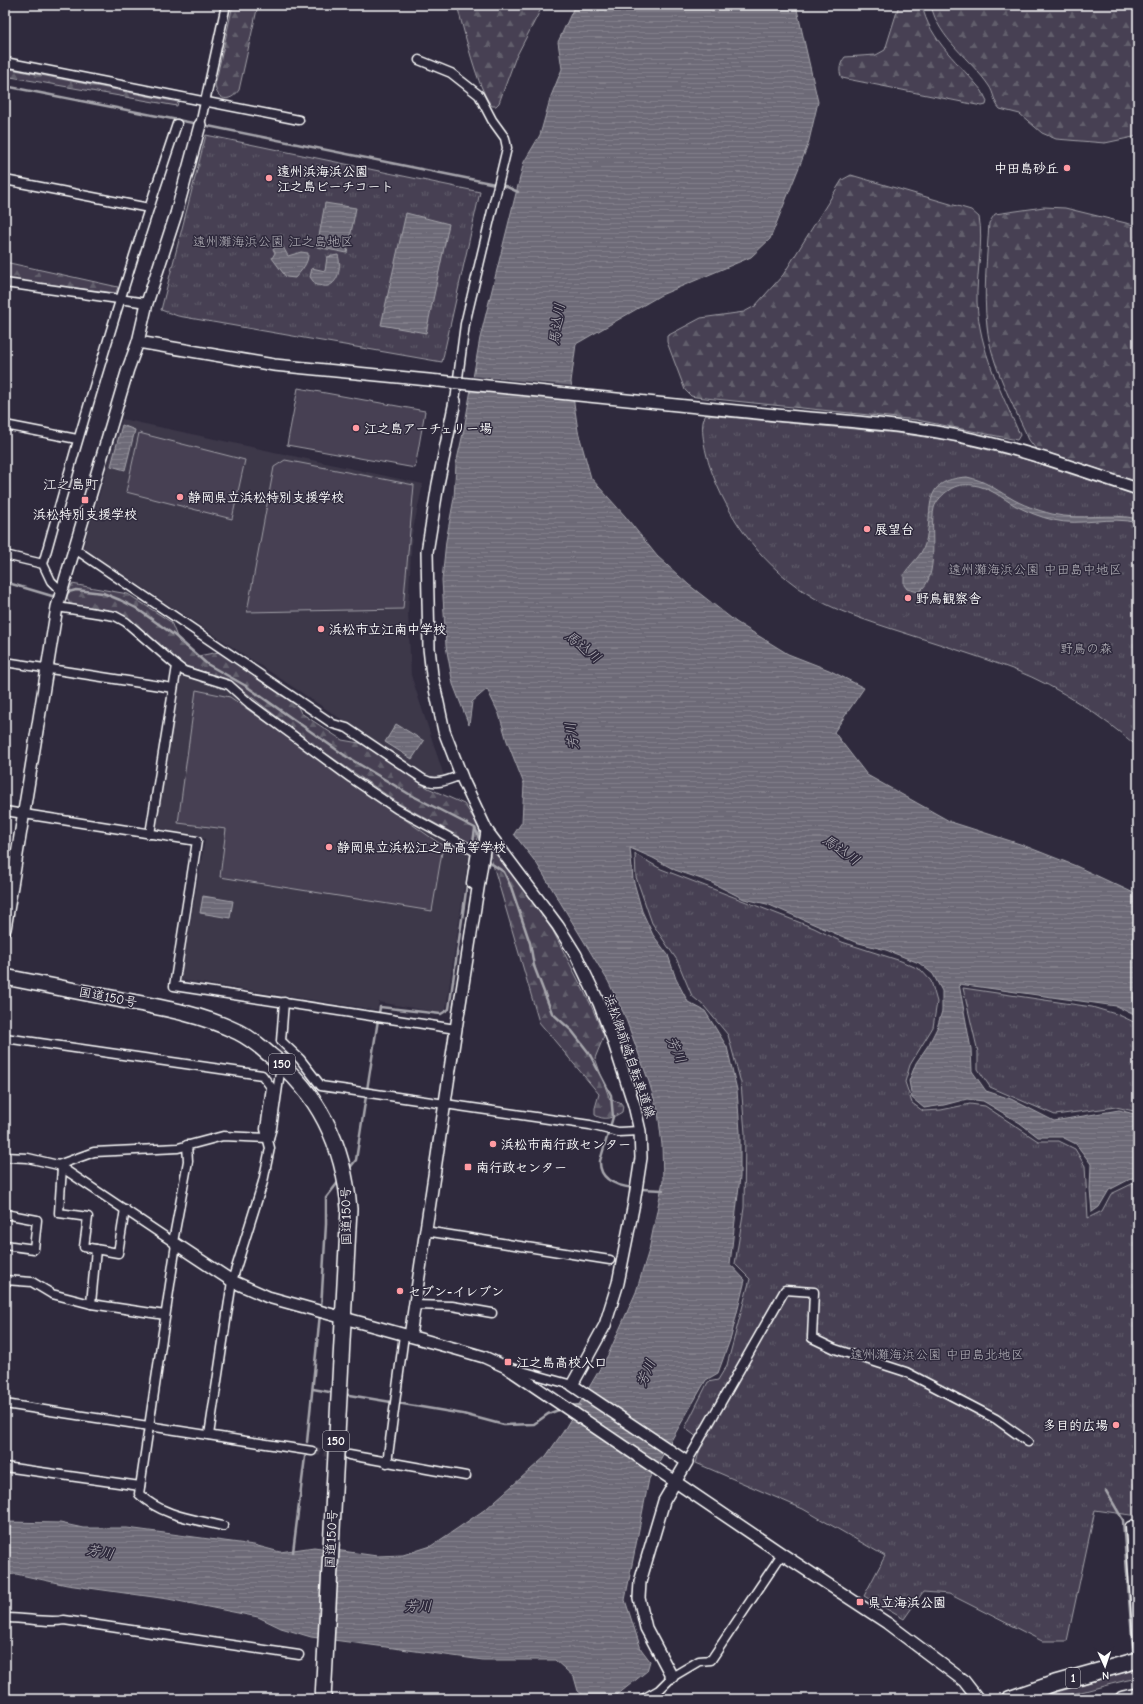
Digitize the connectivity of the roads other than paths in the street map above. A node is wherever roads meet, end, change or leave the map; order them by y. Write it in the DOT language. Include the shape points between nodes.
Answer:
graph roads {
  1 [pos="226,5"];
  2 [pos="419,60"];
  3 [pos="5,62"];
  4 [pos="206,104"];
  5 [pos="299,120"];
  6 [pos="177,124"];
  7 [pos="200,125"];
  8 [pos="5,180"];
  9 [pos="149,208"];
  10 [pos="5,283"];
  11 [pos="120,299"];
  12 [pos="147,303"];
  13 [pos="138,342"];
  14 [pos="455,401"];
  15 [pos="5,425"];
  16 [pos="77,439"];
  17 [pos="1138,489"];
  18 [pos="74,549"];
  19 [pos="5,555"];
  20 [pos="43,564"];
  21 [pos="62,592"];
  22 [pos="57,608"];
  23 [pos="5,662"];
  24 [pos="177,666"];
  25 [pos="46,669"];
  26 [pos="173,688"];
  27 [pos="461,775"];
  28 [pos="5,811"];
  29 [pos="24,814"];
  30 [pos="488,831"];
  31 [pos="150,834"];
  32 [pos="478,888"];
  33 [pos="8,889"];
  34 [pos="5,930"];
  35 [pos="5,977"];
  36 [pos="287,1002"];
  37 [pos="456,1029"];
  38 [pos="5,1038"];
  39 [pos="285,1038"];
  40 [pos="280,1072"];
  41 [pos="445,1104"];
  42 [pos="640,1131"];
  43 [pos="269,1138"];
  44 [pos="187,1145"];
  45 [pos="5,1157"];
  46 [pos="60,1166"];
  47 [pos="125,1209"];
  48 [pos="5,1214"];
  49 [pos="425,1231"];
  50 [pos="174,1243"];
  51 [pos="5,1245"];
  52 [pos="96,1249"];
  53 [pos="610,1260"];
  54 [pos="5,1280"];
  55 [pos="232,1281"];
  56 [pos="91,1304"];
  57 [pos="414,1305"];
  58 [pos="492,1313"];
  59 [pos="165,1315"];
  60 [pos="343,1319"];
  61 [pos="407,1335"];
  62 [pos="506,1367"];
  63 [pos="572,1385"];
  64 [pos="5,1404"];
  65 [pos="148,1426"];
  66 [pos="209,1435"];
  67 [pos="1028,1442"];
  68 [pos="312,1451"];
  69 [pos="349,1456"];
  70 [pos="687,1462"];
  71 [pos="387,1463"];
  72 [pos="5,1466"];
  73 [pos="466,1476"];
  74 [pos="674,1479"];
  75 [pos="140,1486"];
  76 [pos="1138,1525"];
  77 [pos="223,1526"];
  78 [pos="782,1554"];
  79 [pos="5,1618"];
  80 [pos="1138,1646"];
  81 [pos="299,1655"];
  82 [pos="324,1656"];
  83 [pos="1138,1660"];
  84 [pos="672,1676"];
  85 [pos="1138,1696"];
  86 [pos="319,1699"];
  87 [pos="323,1699"];
  88 [pos="643,1699"];
  89 [pos="978,1699"];
  90 [pos="1009,1699"];
  91 [pos="1123,1699"];
  1 -- 4 [label="street"];
  2 -- 14 [label="street" via="451,73 479,95 505,138 506,156 465,324"];
  3 -- 4 [label="street"];
  4 -- 5 [label="street"];
  4 -- 7 [label="street"];
  6 -- 9 [label="street"];
  7 -- 12 [label="street" via="176,214"];
  8 -- 9 [label="street"];
  9 -- 11 [label="street"];
  10 -- 11 [label="street"];
  11 -- 12 [label="street"];
  11 -- 16 [label="street"];
  12 -- 13 [label="street"];
  13 -- 17 [label="street, bridge" via="274,365 904,427 960,436 1009,448"];
  13 -- 18 [label="street"];
  14 -- 27 [label="street, 浜松御前崎自転車道線" via="427,552 432,675 444,731"];
  15 -- 16 [label="street"];
  16 -- 20 [label="street"];
  18 -- 21 [label="street"];
  18 -- 27 [label="street" via="334,724 346,728 423,779 431,783"];
  19 -- 20 [label="street"];
  20 -- 21 [label="street" via="51,581"];
  21 -- 22 [label="street"];
  22 -- 24 [label="street" via="115,616 126,622"];
  22 -- 25 [label="street"];
  23 -- 25 [label="street"];
  24 -- 26 [label="street"];
  24 -- 32 [label="street" via="184,671 229,685 250,704 351,778 397,809 476,852 471,883"];
  25 -- 26 [label="street"];
  25 -- 29 [label="street"];
  26 -- 31 [label="street"];
  27 -- 30 [label="street, 浜松御前崎自転車道線"];
  28 -- 29 [label="street"];
  29 -- 31 [label="street"];
  29 -- 33 [label="street"];
  30 -- 32 [label="street"];
  30 -- 42 [label="street, 浜松御前崎自転車道線" via="558,926 576,955 599,1003 634,1105"];
  31 -- 36 [label="street" via="198,841 174,986"];
  32 -- 37 [label="street"];
  33 -- 34 [label="street"];
  35 -- 60 [label="highway, 国道150号 / 150" via="188,1013 239,1032 290,1070 319,1108 336,1143 347,1186 349,1209"];
  36 -- 37 [label="street"];
  36 -- 39 [label="street"];
  36 -- 41 [label="street" via="281,1042 300,1059 321,1086"];
  37 -- 41 [label="street"];
  38 -- 43 [label="street" via="262,1075 271,1087 265,1129"];
  40 -- 43 [label="street"];
  41 -- 42 [label="street" via="590,1125 618,1132"];
  41 -- 49 [label="street"];
  42 -- 63 [label="street, 浜松御前崎自転車道線" via="641,1158 618,1283 605,1325"];
  43 -- 44 [label="street" via="223,1136"];
  43 -- 55 [label="street" via="270,1148 263,1182"];
  44 -- 46 [label="street" via="178,1148 94,1152"];
  44 -- 50 [label="street" via="186,1175"];
  45 -- 46 [label="street" via="28,1158"];
  46 -- 47 [label="street"];
  46 -- 52 [label="street" via="59,1213 88,1218 84,1247"];
  47 -- 50 [label="street"];
  47 -- 52 [label="street" via="118,1253"];
  48 -- 51 [label="street" via="37,1220 34,1249"];
  49 -- 53 [label="street"];
  49 -- 57 [label="street"];
  50 -- 55 [label="street"];
  50 -- 59 [label="street"];
  52 -- 56 [label="street"];
  54 -- 56 [label="street" via="32,1282 52,1294"];
  55 -- 60 [label="street" via="268,1297"];
  55 -- 66 [label="street"];
  56 -- 59 [label="street"];
  57 -- 58 [label="street" via="452,1306"];
  57 -- 61 [label="street"];
  59 -- 65 [label="street"];
  60 -- 61 [label="street"];
  60 -- 82 [label="highway, 国道150号 / 150"];
  61 -- 62 [label="street" via="484,1357"];
  61 -- 71 [label="street"];
  62 -- 63 [label="street"];
  62 -- 74 [label="street"];
  63 -- 70 [label="street"];
  64 -- 65 [label="street"];
  65 -- 66 [label="street"];
  65 -- 75 [label="street"];
  66 -- 68 [label="street"];
  67 -- 70 [label="street" via="996,1419 906,1372 812,1338 814,1292 785,1290"];
  69 -- 71 [label="street"];
  70 -- 74 [label="street"];
  71 -- 73 [label="street"];
  72 -- 75 [label="street"];
  74 -- 78 [label="street"];
  74 -- 84 [label="street" via="652,1538 640,1582 639,1598 646,1628"];
  75 -- 77 [label="street" via="138,1494 166,1513"];
  76 -- 80 [label="street" via="1130,1526"];
  78 -- 84 [label="street" via="711,1660 700,1661"];
  78 -- 89 [label="street" via="938,1660 964,1681"];
  79 -- 81 [label="street" via="22,1617 56,1622 64,1620"];
  82 -- 86 [label="highway, 国道150号 / 150"];
  82 -- 87 [label="highway, 国道150号 / 150"];
  83 -- 90 [label="highway, 1" via="1055,1683"];
  84 -- 88 [label="street" via="660,1690"];
  85 -- 91 [label="highway"];
}
